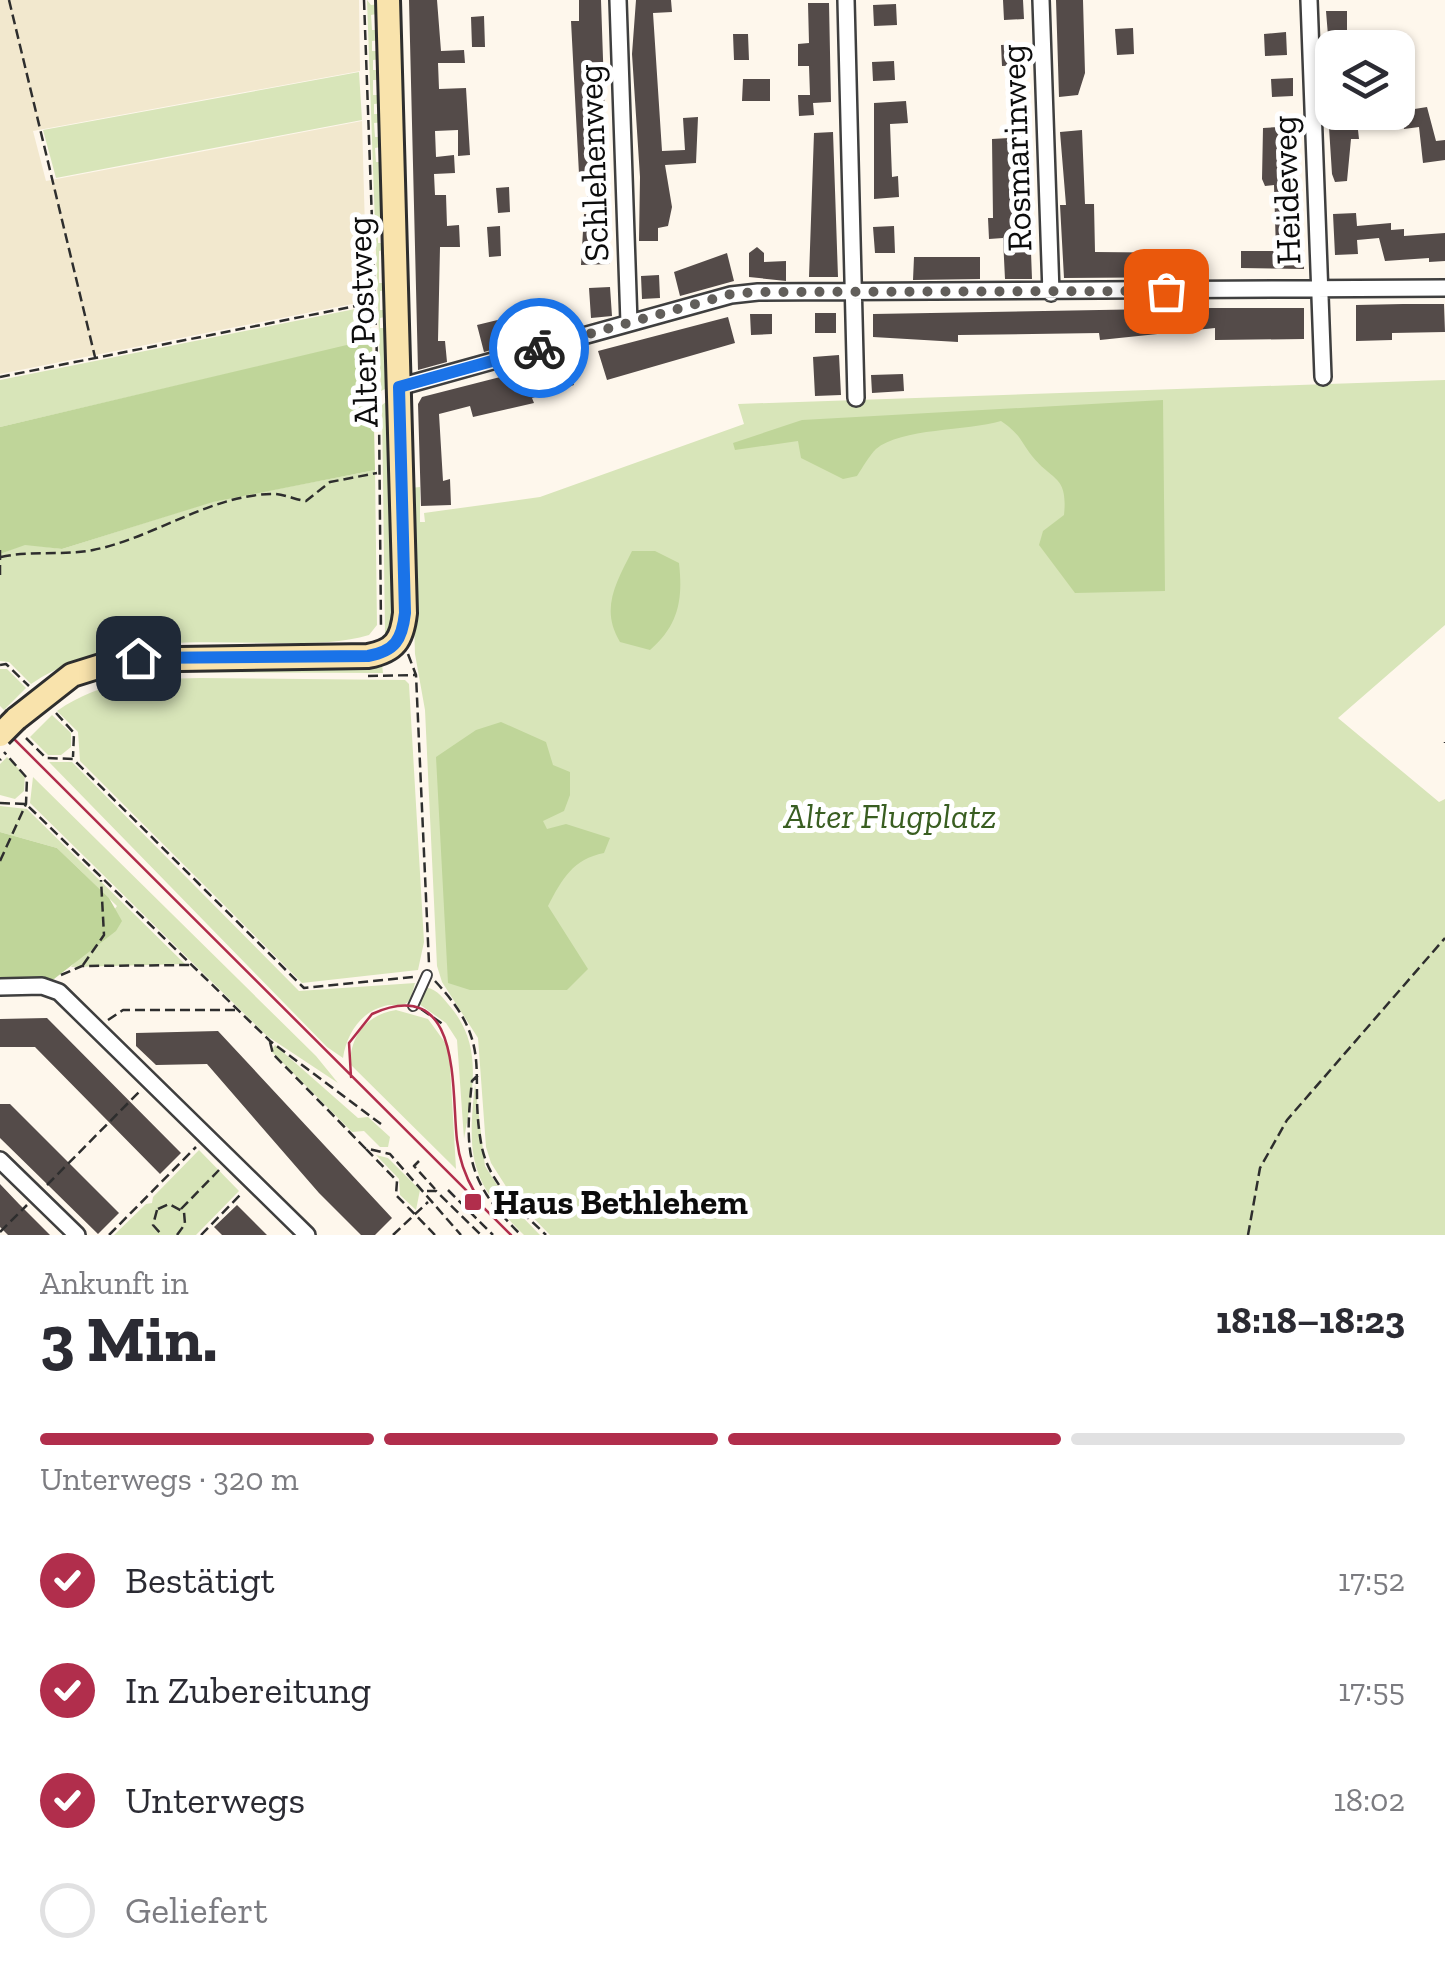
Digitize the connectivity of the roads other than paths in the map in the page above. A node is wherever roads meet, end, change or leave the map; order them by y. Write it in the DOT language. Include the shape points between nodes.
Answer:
graph roads {
  1 [pos="388,0"];
  2 [pos="618,0"];
  3 [pos="846,0"];
  4 [pos="1041,0"];
  5 [pos="1309,0"];
  6 [pos="1445,288"];
  7 [pos="1320,289"];
  8 [pos="1051,293"];
  9 [pos="856,294"];
  10 [pos="629,324"];
  11 [pos="1323,377"];
  12 [pos="399,387"];
  13 [pos="856,398"];
  14 [pos="13,729"];
  15 [pos="427,975"];
  16 [pos="0,987"];
  17 [pos="413,1006"];
  18 [pos="0,1160"];
  19 [pos="77,1235"];
  20 [pos="307,1235"];
  1 -- 12 [label="main road, Alter Postweg"];
  2 -- 10 [label="street, Schlehenweg"];
  3 -- 9 [label="street"];
  4 -- 8 [label="street, Rosmarinweg"];
  5 -- 7 [label="street, Heideweg"];
  6 -- 7 [label="street"];
  7 -- 8 [label="street"];
  7 -- 11 [label="street, Heideweg"];
  8 -- 9 [label="street"];
  9 -- 10 [label="street" via="731,294"];
  9 -- 13 [label="street"];
  10 -- 12 [label="street"];
  12 -- 14 [label="main road, Alter Postweg" via="405,613 389,657 120,660 72,675"];
  15 -- 17 [label="lane"];
  16 -- 20 [label="street" via="51,988 100,1028"];
  18 -- 19 [label="street"];
}
